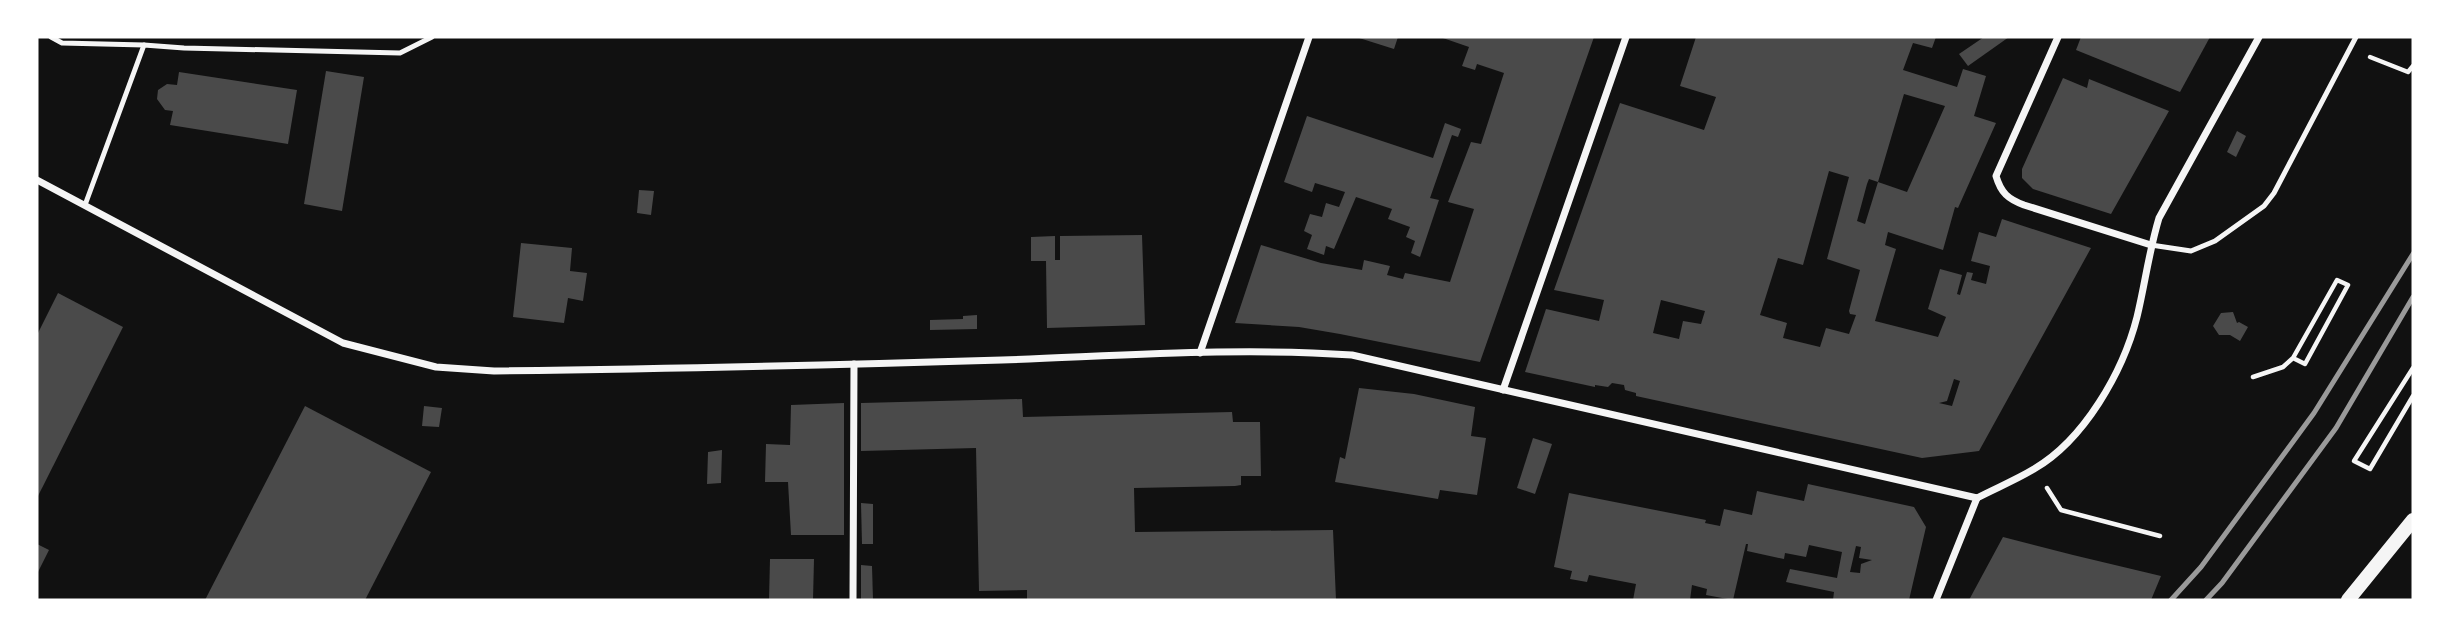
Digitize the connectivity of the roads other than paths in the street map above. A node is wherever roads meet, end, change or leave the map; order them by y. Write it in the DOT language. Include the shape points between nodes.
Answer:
graph roads {
  1 [pos="51,37"];
  2 [pos="432,37"];
  3 [pos="1309,37"];
  4 [pos="1626,37"];
  5 [pos="2058,37"];
  6 [pos="2259,37"];
  7 [pos="2356,37"];
  8 [pos="144,45"];
  9 [pos="37,180"];
  10 [pos="85,205"];
  11 [pos="2151,245"];
  12 [pos="1200,353"];
  13 [pos="854,364"];
  14 [pos="1503,390"];
  15 [pos="1977,498"];
  16 [pos="2411,529"];
  17 [pos="853,600"];
  18 [pos="1936,600"];
  19 [pos="2348,600"];
  1 -- 8 [label="lane" via="62,43"];
  2 -- 8 [label="lane" via="400,53"];
  3 -- 12 [label="street"];
  4 -- 14 [label="street"];
  5 -- 11 [label="street" via="1996,176 2000,190 2024,205"];
  6 -- 11 [label="street" via="2159,218"];
  7 -- 11 [label="lane" via="2264,206 2215,241 2191,251"];
  8 -- 10 [label="lane"];
  9 -- 10 [label="street"];
  10 -- 13 [label="street" via="343,343 436,367 494,371"];
  11 -- 15 [label="street" via="2130,342 2087,420 2065,446 2036,468"];
  12 -- 13 [label="street"];
  12 -- 14 [label="street" via="1352,355"];
  13 -- 17 [label="street"];
  14 -- 15 [label="street"];
  15 -- 18 [label="street"];
  16 -- 19 [label="main road"];
}
